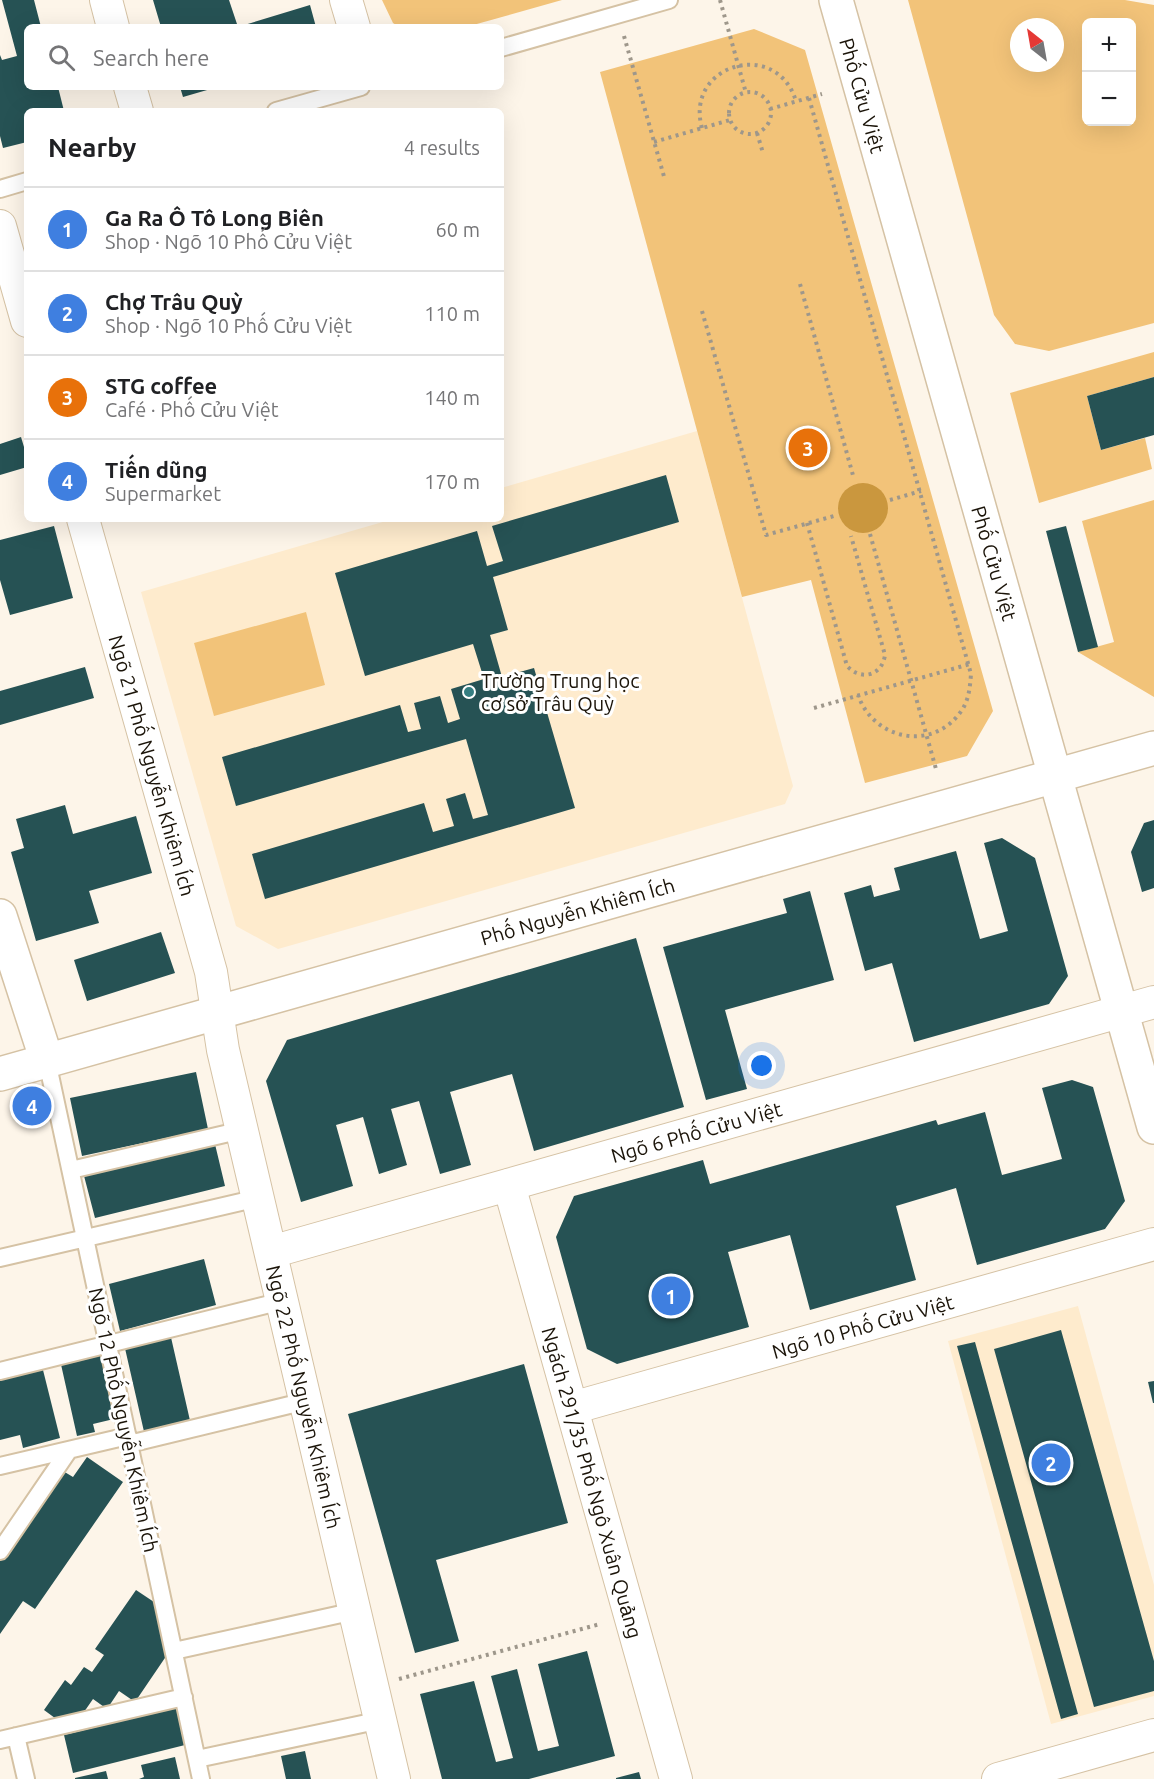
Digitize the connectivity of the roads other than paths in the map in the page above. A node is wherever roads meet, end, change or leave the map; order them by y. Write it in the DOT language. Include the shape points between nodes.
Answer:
graph roads {
  1 [pos="106,0"];
  2 [pos="346,0"];
  3 [pos="669,0"];
  4 [pos="836,0"];
  5 [pos="112,24"];
  6 [pos="353,24"];
  7 [pos="504,47"];
  8 [pos="131,90"];
  9 [pos="350,90"];
  10 [pos="136,108"];
  11 [pos="287,108"];
  12 [pos="24,183"];
  13 [pos="0,189"];
  14 [pos="0,226"];
  15 [pos="24,310"];
  16 [pos="84,522"];
  17 [pos="1154,748"];
  18 [pos="1055,777"];
  19 [pos="0,916"];
  20 [pos="1154,1002"];
  21 [pos="1122,1012"];
  22 [pos="217,1013"];
  23 [pos="47,1061"];
  24 [pos="0,1074"];
  25 [pos="1154,1127"];
  26 [pos="242,1130"];
  27 [pos="71,1170"];
  28 [pos="509,1185"];
  29 [pos="258,1198"];
  30 [pos="85,1238"];
  31 [pos="1154,1244"];
  32 [pos="271,1252"];
  33 [pos="0,1258"];
  34 [pos="282,1301"];
  35 [pos="108,1345"];
  36 [pos="0,1371"];
  37 [pos="306,1401"];
  38 [pos="572,1408"];
  39 [pos="129,1440"];
  40 [pos="69,1450"];
  41 [pos="0,1466"];
  42 [pos="0,1551"];
  43 [pos="355,1611"];
  44 [pos="174,1651"];
  45 [pos="184,1697"];
  46 [pos="381,1720"];
  47 [pos="1154,1735"];
  48 [pos="8,1738"];
  49 [pos="197,1759"];
  50 [pos="26,1779"];
  51 [pos="201,1779"];
  52 [pos="394,1779"];
  53 [pos="676,1779"];
  54 [pos="998,1779"];
  1 -- 5 [label="street"];
  2 -- 6 [label="street"];
  3 -- 7 [label="lane"];
  4 -- 18 [label="street, Phố Cửu Việt"];
  8 -- 10 [label="street"];
  9 -- 11 [label="lane"];
  12 -- 13 [label="lane"];
  14 -- 15 [label="street"];
  16 -- 22 [label="street, Ngõ 21 Phố Nguyễn Khiêm Ích" via="211,972"];
  17 -- 18 [label="street, Phố Nguyễn Khiêm Ích"];
  18 -- 21 [label="street, Phố Cửu Việt"];
  18 -- 22 [label="street, Phố Nguyễn Khiêm Ích"];
  19 -- 23 [label="street"];
  20 -- 21 [label="street, Ngõ 6 Phố Cửu Việt"];
  21 -- 25 [label="street, Phố Cửu Việt"];
  21 -- 28 [label="street, Ngõ 6 Phố Cửu Việt"];
  22 -- 23 [label="street, Phố Nguyễn Khiêm Ích"];
  22 -- 26 [label="street, Ngõ 22 Phố Nguyễn Khiêm Ích"];
  23 -- 24 [label="street, Phố Nguyễn Khiêm Ích"];
  23 -- 27 [label="lane, Ngõ 12 Phố Nguyễn Khiêm Ích"];
  26 -- 27 [label="lane"];
  26 -- 29 [label="street, Ngõ 22 Phố Nguyễn Khiêm Ích"];
  27 -- 30 [label="lane, Ngõ 12 Phố Nguyễn Khiêm Ích"];
  28 -- 32 [label="street, Ngõ 6 Phố Cửu Việt"];
  28 -- 38 [label="street, Ngách 291/35 Phố Ngô Xuân Quảng"];
  29 -- 30 [label="lane"];
  29 -- 32 [label="street, Ngõ 22 Phố Nguyễn Khiêm Ích"];
  30 -- 33 [label="lane"];
  30 -- 35 [label="lane, Ngõ 12 Phố Nguyễn Khiêm Ích"];
  31 -- 38 [label="street, Ngõ 10 Phố Cửu Việt"];
  32 -- 34 [label="street, Ngõ 22 Phố Nguyễn Khiêm Ích"];
  34 -- 35 [label="lane"];
  34 -- 37 [label="street, Ngõ 22 Phố Nguyễn Khiêm Ích"];
  35 -- 36 [label="lane"];
  35 -- 39 [label="lane, Ngõ 12 Phố Nguyễn Khiêm Ích"];
  37 -- 39 [label="lane"];
  37 -- 43 [label="street, Ngõ 22 Phố Nguyễn Khiêm Ích"];
  38 -- 53 [label="street, Ngách 291/35 Phố Ngô Xuân Quảng"];
  39 -- 40 [label="lane"];
  39 -- 44 [label="lane, Ngõ 12 Phố Nguyễn Khiêm Ích"];
  40 -- 41 [label="lane"];
  40 -- 42 [label="lane"];
  43 -- 44 [label="lane"];
  43 -- 46 [label="street, Ngõ 22 Phố Nguyễn Khiêm Ích"];
  44 -- 45 [label="lane, Ngõ 12 Phố Nguyễn Khiêm Ích"];
  45 -- 48 [label="lane"];
  45 -- 49 [label="lane, Ngõ 12 Phố Nguyễn Khiêm Ích"];
  46 -- 49 [label="lane"];
  46 -- 52 [label="street, Ngõ 22 Phố Nguyễn Khiêm Ích"];
  47 -- 54 [label="street"];
  48 -- 50 [label="lane"];
  49 -- 51 [label="lane, Ngõ 12 Phố Nguyễn Khiêm Ích"];
}
